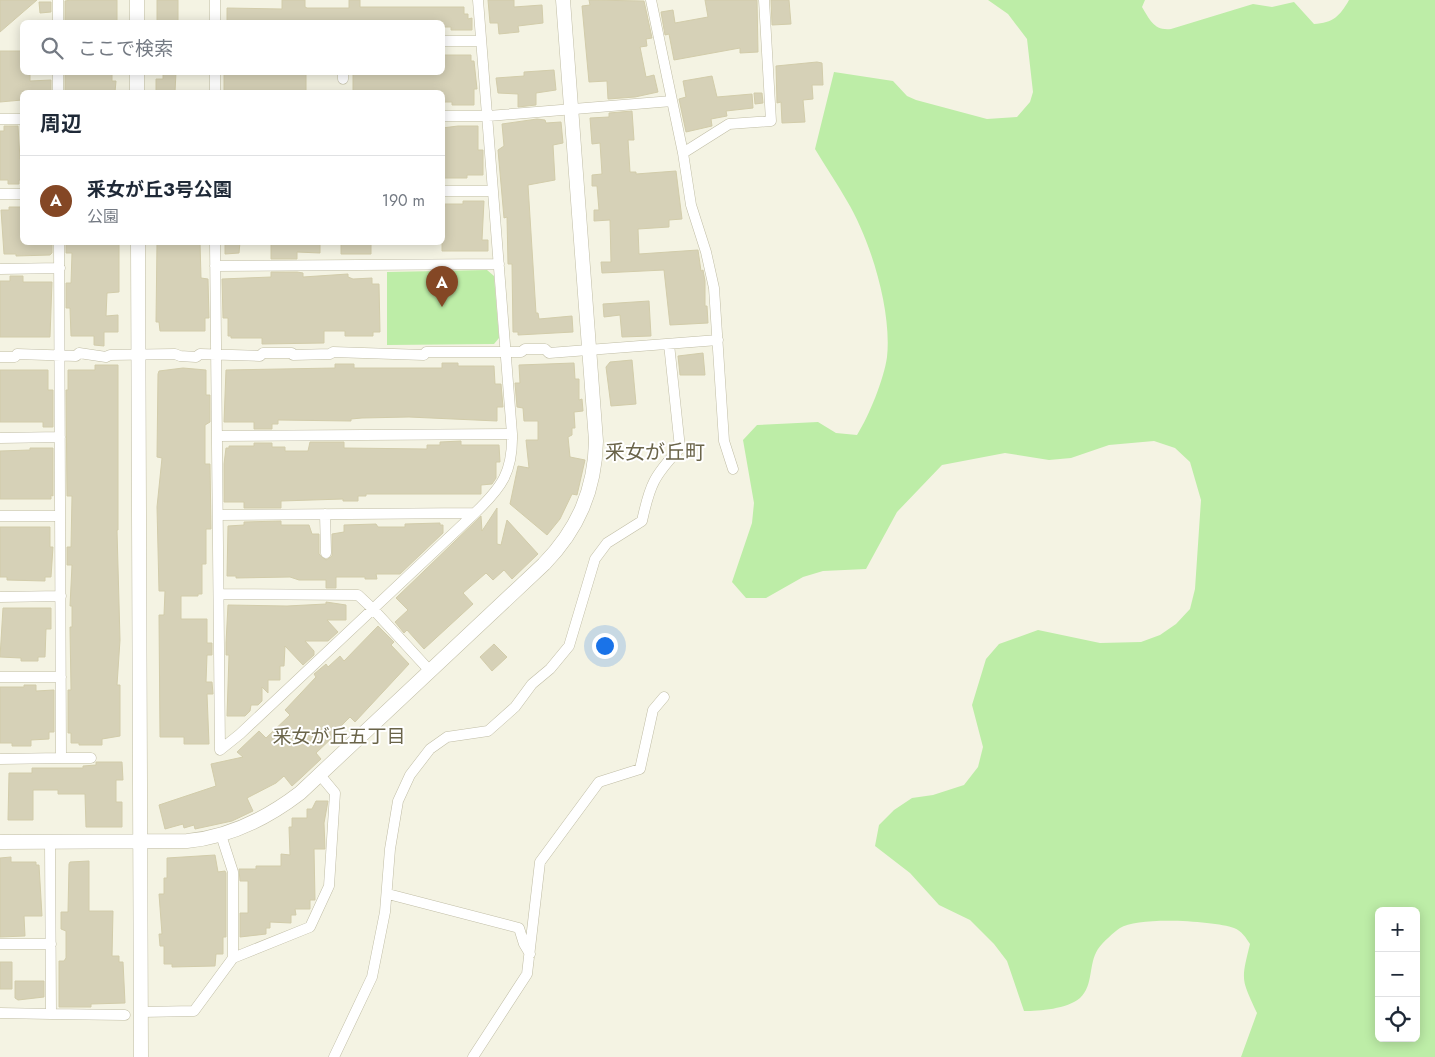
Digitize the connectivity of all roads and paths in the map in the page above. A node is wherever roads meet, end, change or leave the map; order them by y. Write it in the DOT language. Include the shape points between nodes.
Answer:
graph roads {
  1 [pos="58,0"];
  2 [pos="137,0"];
  3 [pos="215,0"];
  4 [pos="478,0"];
  5 [pos="563,0"];
  6 [pos="652,0"];
  7 [pos="764,0"];
  8 [pos="58,20"];
  9 [pos="137,20"];
  10 [pos="215,20"];
  11 [pos="445,41"];
  12 [pos="481,41"];
  13 [pos="58,75"];
  14 [pos="137,75"];
  15 [pos="215,75"];
  16 [pos="58,90"];
  17 [pos="137,90"];
  18 [pos="215,90"];
  19 [pos="672,101"];
  20 [pos="572,110"];
  21 [pos="445,116"];
  22 [pos="488,116"];
  23 [pos="20,118"];
  24 [pos="0,119"];
  25 [pos="683,153"];
  26 [pos="445,191"];
  27 [pos="493,191"];
  28 [pos="0,194"];
  29 [pos="20,194"];
  30 [pos="59,245"];
  31 [pos="138,245"];
  32 [pos="215,245"];
  33 [pos="499,264"];
  34 [pos="215,266"];
  35 [pos="60,268"];
  36 [pos="0,269"];
  37 [pos="718,340"];
  38 [pos="669,344"];
  39 [pos="591,349"];
  40 [pos="504,352"];
  41 [pos="216,354"];
  42 [pos="138,355"];
  43 [pos="59,356"];
  44 [pos="0,357"];
  45 [pos="512,434"];
  46 [pos="218,436"];
  47 [pos="60,437"];
  48 [pos="0,438"];
  49 [pos="733,469"];
  50 [pos="475,513"];
  51 [pos="325,514"];
  52 [pos="218,515"];
  53 [pos="0,516"];
  54 [pos="60,516"];
  55 [pos="326,553"];
  56 [pos="219,594"];
  57 [pos="61,596"];
  58 [pos="0,597"];
  59 [pos="374,609"];
  60 [pos="430,671"];
  61 [pos="0,677"];
  62 [pos="61,677"];
  63 [pos="664,697"];
  64 [pos="61,758"];
  65 [pos="91,758"];
  66 [pos="0,759"];
  67 [pos="320,775"];
  68 [pos="221,835"];
  69 [pos="0,842"];
  70 [pos="50,842"];
  71 [pos="141,842"];
  72 [pos="388,894"];
  73 [pos="0,944"];
  74 [pos="51,944"];
  75 [pos="530,954"];
  76 [pos="233,958"];
  77 [pos="141,1012"];
  78 [pos="0,1013"];
  79 [pos="51,1014"];
  80 [pos="125,1015"];
  81 [pos="142,1057"];
  82 [pos="334,1057"];
  83 [pos="473,1057"];
  1 -- 8 [label="street"];
  2 -- 9 [label="street"];
  3 -- 10 [label="street"];
  4 -- 12 [label="street"];
  5 -- 20 [label="street"];
  6 -- 19 [label="street"];
  7 -- 25 [label="street" via="771,121 729,124"];
  11 -- 12 [label="street"];
  12 -- 22 [label="street"];
  13 -- 16 [label="street"];
  14 -- 17 [label="street"];
  15 -- 18 [label="street"];
  19 -- 20 [label="street"];
  19 -- 25 [label="street"];
  20 -- 22 [label="street"];
  20 -- 39 [label="street"];
  21 -- 22 [label="street"];
  22 -- 27 [label="street"];
  23 -- 24 [label="street"];
  25 -- 37 [label="street" via="691,204 714,288"];
  26 -- 27 [label="street"];
  27 -- 33 [label="street"];
  28 -- 29 [label="street"];
  30 -- 35 [label="street"];
  31 -- 42 [label="street"];
  32 -- 34 [label="street"];
  33 -- 34 [label="street"];
  33 -- 40 [label="street"];
  34 -- 41 [label="street"];
  35 -- 36 [label="street"];
  35 -- 43 [label="street"];
  37 -- 38 [label="street"];
  37 -- 49 [label="street" via="724,441"];
  38 -- 39 [label="street"];
  38 -- 72 [label="street" via="680,448 658,472 648,493 642,521 607,543 595,559 569,646 488,732 447,737 430,749 410,775 398,801 390,849"];
  39 -- 40 [label="street" via="556,353 549,353 546,349"];
  39 -- 60 [label="street" via="596,457 591,489 582,512 557,551"];
  40 -- 41 [label="street"];
  40 -- 45 [label="street"];
  41 -- 42 [label="street" via="196,357"];
  41 -- 46 [label="street"];
  42 -- 43 [label="street" via="96,357 79,353 76,356"];
  42 -- 71 [label="street"];
  43 -- 44 [label="street" via="17,354 15,357"];
  43 -- 47 [label="street"];
  45 -- 46 [label="street"];
  45 -- 50 [label="street" via="507,475 492,497"];
  46 -- 52 [label="street"];
  47 -- 48 [label="street"];
  47 -- 54 [label="street"];
  50 -- 51 [label="street"];
  50 -- 59 [label="street"];
  51 -- 52 [label="street"];
  51 -- 55 [label="street"];
  52 -- 56 [label="street"];
  53 -- 54 [label="street"];
  54 -- 57 [label="street"];
  56 -- 59 [label="street" via="358,595"];
  56 -- 59 [label="street" via="220,750"];
  57 -- 58 [label="street"];
  57 -- 62 [label="street"];
  59 -- 60 [label="street"];
  60 -- 67 [label="street"];
  61 -- 62 [label="street"];
  62 -- 64 [label="street"];
  63 -- 75 [label="street" via="653,710 640,769 599,782 540,862"];
  64 -- 65 [label="street"];
  64 -- 66 [label="street"];
  67 -- 68 [label="street" via="279,810 253,824"];
  67 -- 76 [label="street" via="336,794 328,886 310,928"];
  68 -- 71 [label="street" via="187,841"];
  68 -- 76 [label="street" via="232,872"];
  69 -- 70 [label="street"];
  70 -- 71 [label="street"];
  70 -- 74 [label="street"];
  71 -- 77 [label="street"];
  72 -- 75 [label="street" via="520,928"];
  72 -- 82 [label="street" via="372,977"];
  73 -- 74 [label="street"];
  74 -- 79 [label="street"];
  75 -- 83 [label="street" via="527,974"];
  76 -- 77 [label="street" via="194,1012"];
  77 -- 81 [label="street"];
  78 -- 79 [label="street"];
  79 -- 80 [label="street"];
}
